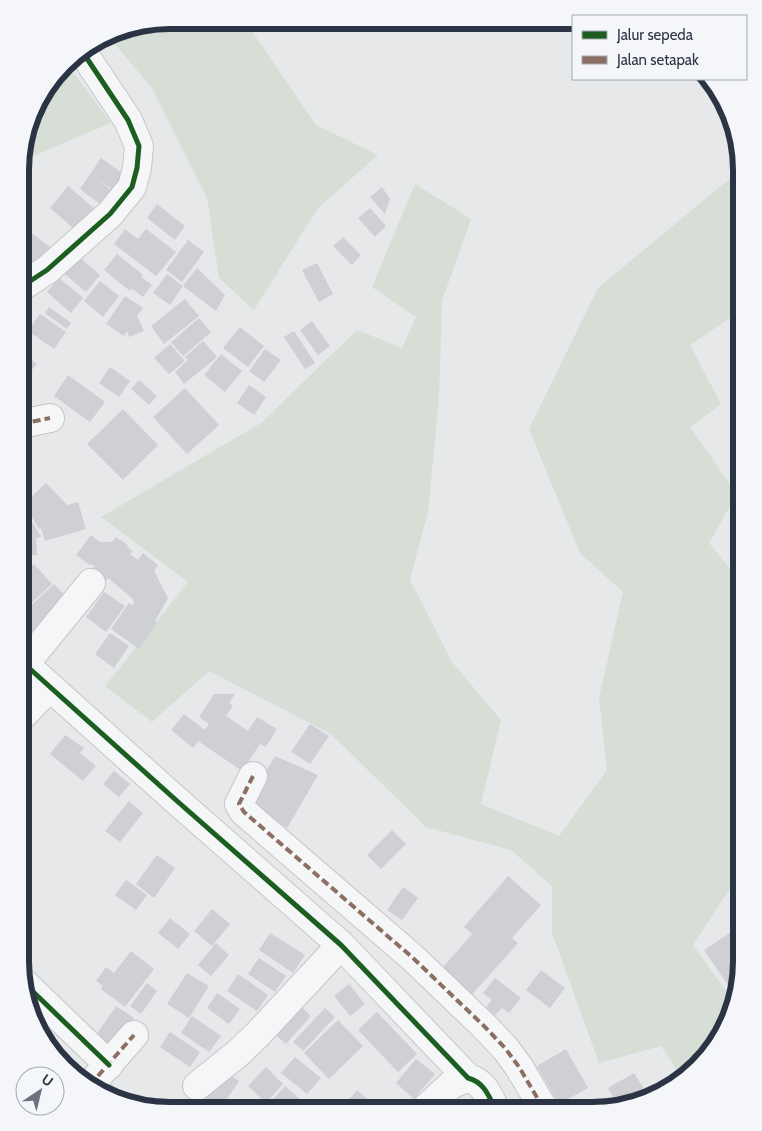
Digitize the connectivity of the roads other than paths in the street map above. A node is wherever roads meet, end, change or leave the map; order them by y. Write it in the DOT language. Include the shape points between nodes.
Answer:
graph roads {
  1 [pos="86,57"];
  2 [pos="29,282"];
  3 [pos="50,418"];
  4 [pos="29,422"];
  5 [pos="91,583"];
  6 [pos="29,655"];
  7 [pos="29,668"];
  8 [pos="50,687"];
  9 [pos="29,709"];
  10 [pos="253,776"];
  11 [pos="341,945"];
  12 [pos="32,991"];
  13 [pos="134,1035"];
  14 [pos="109,1065"];
  15 [pos="468,1078"];
  16 [pos="94,1081"];
  17 [pos="197,1086"];
  18 [pos="432,1102"];
  19 [pos="492,1102"];
  20 [pos="540,1102"];
  1 -- 2 [label="street" via="128,120 139,146 137,168 132,187 110,214 47,270"];
  3 -- 4 [label="street"];
  5 -- 6 [label="street"];
  7 -- 8 [label="street"];
  8 -- 9 [label="street"];
  8 -- 11 [label="street"];
  10 -- 20 [label="street" via="239,804 244,812 412,958 484,1026 519,1067"];
  11 -- 15 [label="street"];
  11 -- 17 [label="street" via="257,1035"];
  12 -- 14 [label="street"];
  13 -- 14 [label="street"];
  14 -- 16 [label="street"];
  15 -- 18 [label="street" via="452,1084"];
  15 -- 19 [label="street" via="481,1085"];
}
